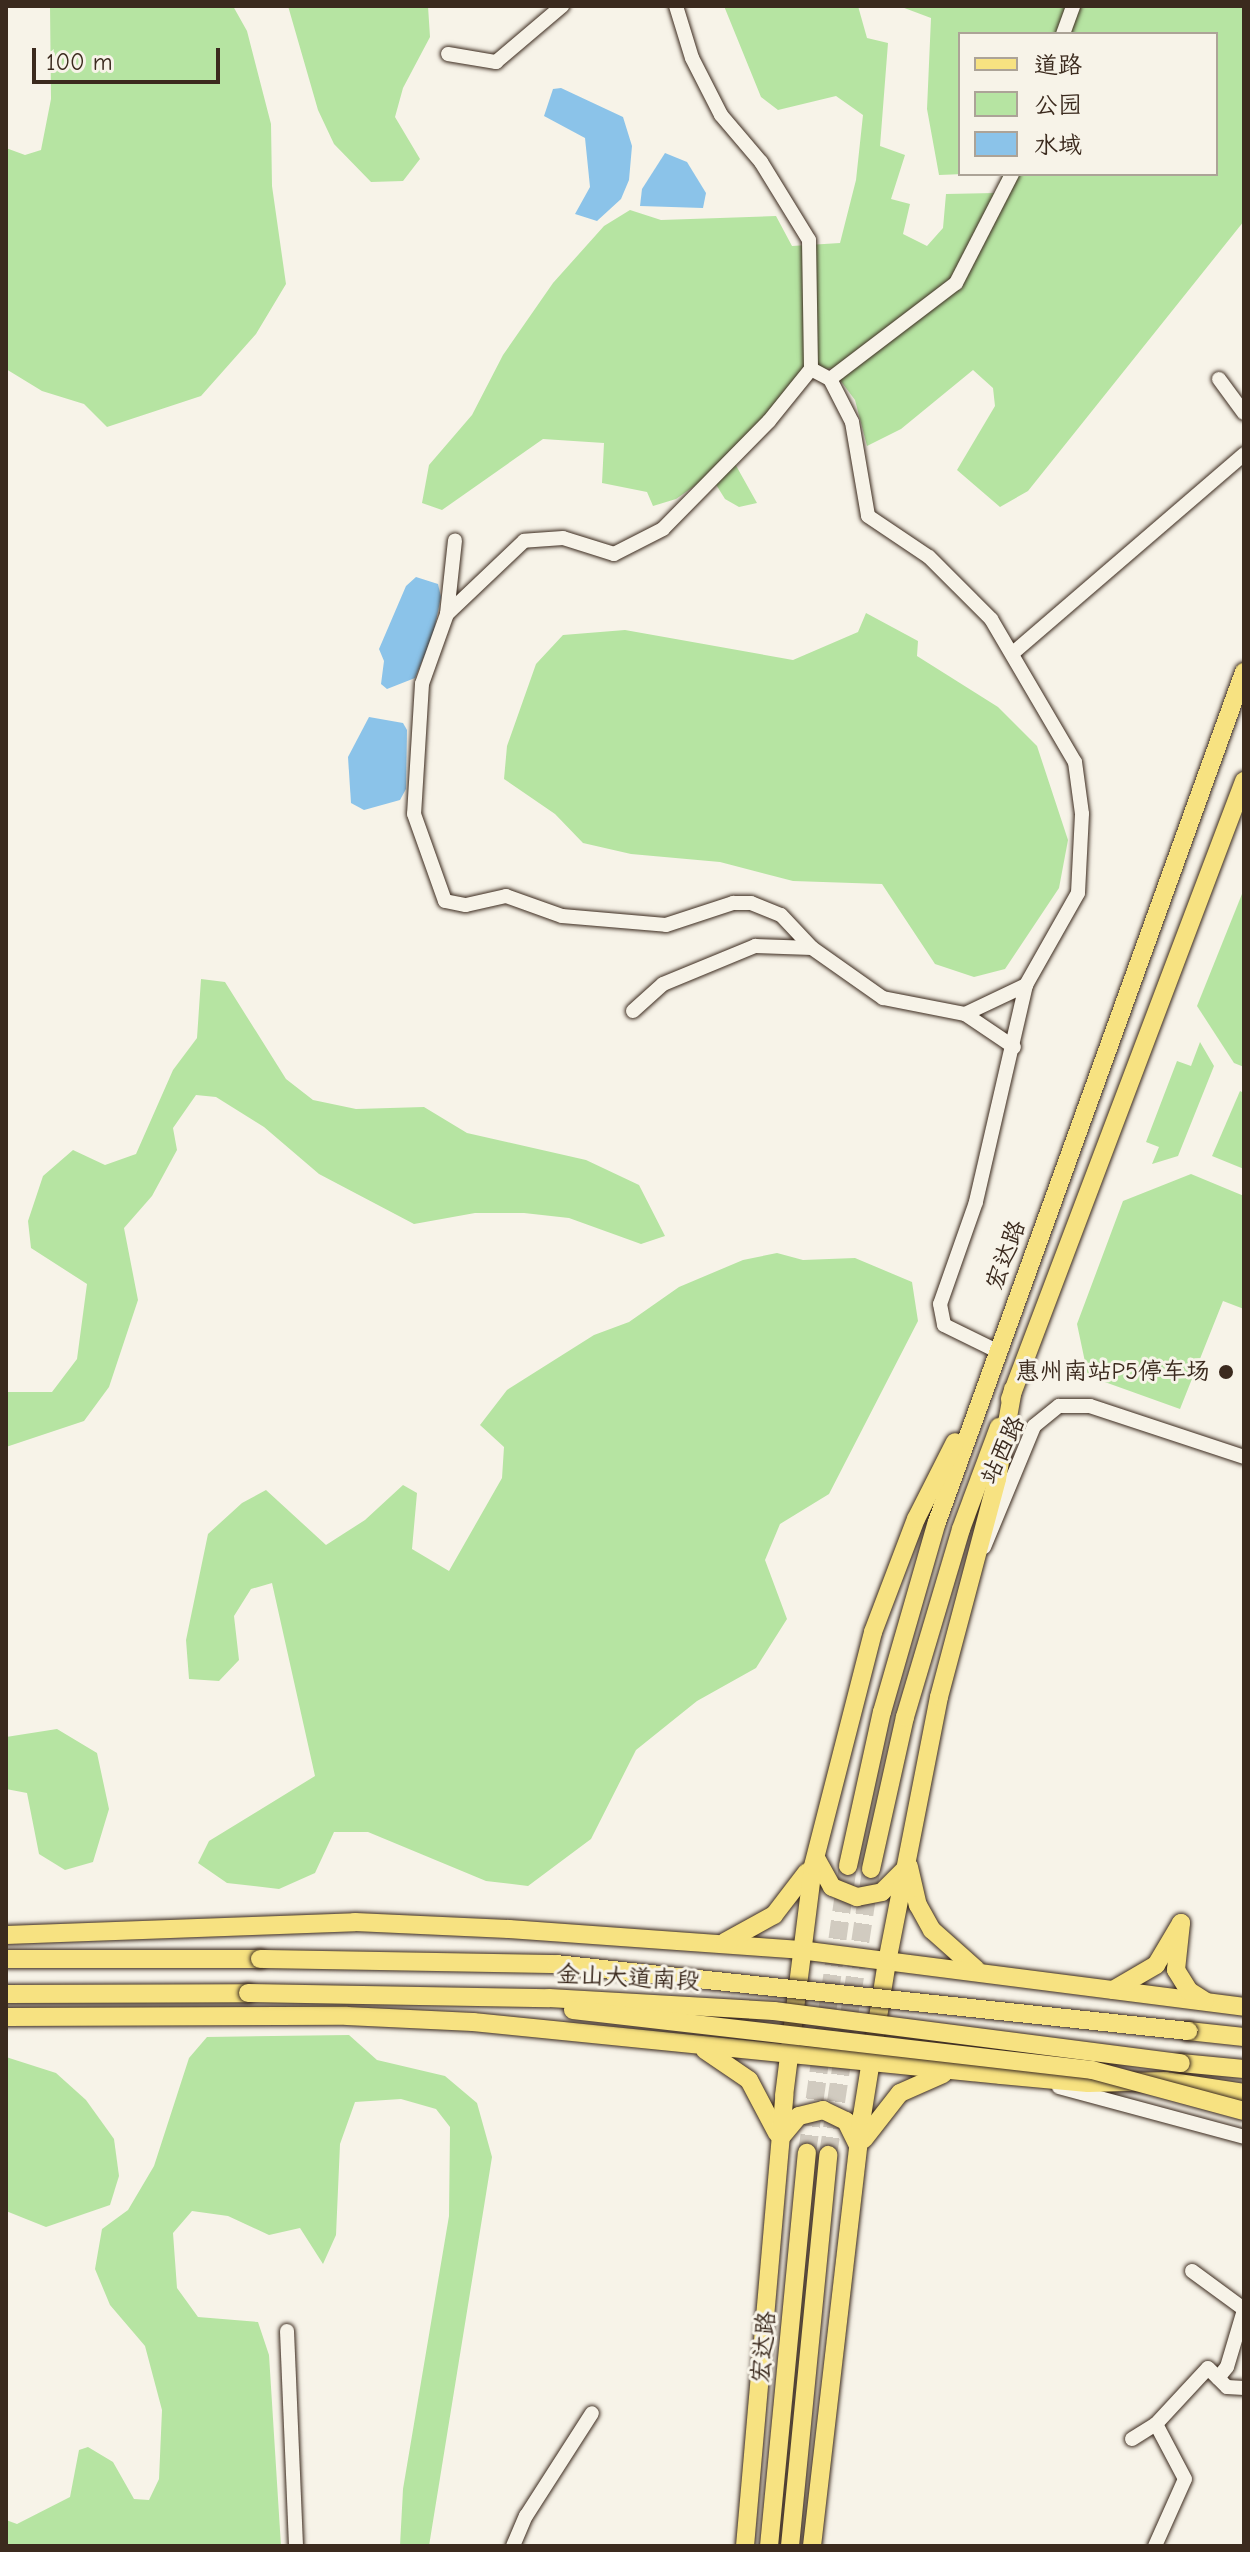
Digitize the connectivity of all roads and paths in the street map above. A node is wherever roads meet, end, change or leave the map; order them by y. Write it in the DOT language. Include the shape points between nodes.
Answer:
graph roads {
  1 [pos="562,6"];
  2 [pos="676,6"];
  3 [pos="1073,6"];
  4 [pos="1064,32"];
  5 [pos="448,54"];
  6 [pos="1011,176"];
  7 [pos="811,369"];
  8 [pos="830,379"];
  9 [pos="1219,379"];
  10 [pos="1244,413"];
  11 [pos="1244,454"];
  12 [pos="455,540"];
  13 [pos="447,614"];
  14 [pos="1013,653"];
  15 [pos="1244,672"];
  16 [pos="1244,781"];
  17 [pos="812,948"];
  18 [pos="1026,985"];
  19 [pos="633,1011"];
  20 [pos="965,1014"];
  21 [pos="1014,1047"];
  22 [pos="997,1351"];
  23 [pos="986,1379"];
  24 [pos="1013,1389"];
  25 [pos="1244,1457"];
  26 [pos="975,1565"];
  27 [pos="818,1847"];
  28 [pos="907,1858"];
  29 [pos="848,1866"];
  30 [pos="871,1869"];
  31 [pos="6,1936"];
  32 [pos="723,1942"];
  33 [pos="800,1950"];
  34 [pos="6,1959"];
  35 [pos="887,1962"];
  36 [pos="985,1974"];
  37 [pos="1110,1991"];
  38 [pos="6,1994"];
  39 [pos="479,1997"];
  40 [pos="1211,2004"];
  41 [pos="1244,2007"];
  42 [pos="8,2016"];
  43 [pos="1244,2037"];
  44 [pos="679,2043"];
  45 [pos="789,2054"];
  46 [pos="871,2062"];
  47 [pos="1244,2069"];
  48 [pos="960,2071"];
  49 [pos="1001,2075"];
  50 [pos="1244,2093"];
  51 [pos="1244,2111"];
  52 [pos="1244,2137"];
  53 [pos="780,2143"];
  54 [pos="807,2153"];
  55 [pos="858,2154"];
  56 [pos="828,2155"];
  57 [pos="1192,2271"];
  58 [pos="1244,2309"];
  59 [pos="287,2331"];
  60 [pos="1218,2378"];
  61 [pos="1244,2388"];
  62 [pos="592,2413"];
  63 [pos="1156,2424"];
  64 [pos="1132,2439"];
  65 [pos="296,2546"];
  66 [pos="513,2546"];
  67 [pos="745,2546"];
  68 [pos="769,2546"];
  69 [pos="790,2546"];
  70 [pos="812,2546"];
  71 [pos="1155,2546"];
  1 -- 5 [label="street" via="496,62"];
  2 -- 7 [label="street" via="692,58 721,115 761,162 809,240"];
  3 -- 4 [label="street"];
  6 -- 8 [label="street" via="956,283"];
  7 -- 8 [label="street"];
  7 -- 13 [label="street" via="769,421 663,529 614,554 563,538 524,541"];
  8 -- 14 [label="street" via="852,422 868,516 929,557 991,619"];
  9 -- 10 [label="street"];
  11 -- 14 [label="street"];
  12 -- 13 [label="street"];
  13 -- 17 [label="street" via="422,684 414,814 445,901 466,905 506,896 562,916 666,925 733,903 751,903 781,915"];
  14 -- 18 [label="street" via="1075,762 1082,814 1078,893"];
  15 -- 22 [label="main road, 宏达路"];
  16 -- 24 [label="main road"];
  17 -- 19 [label="street" via="755,946 663,984"];
  17 -- 20 [label="street" via="883,998"];
  18 -- 20 [label="street"];
  18 -- 21 [label="street"];
  20 -- 21 [label="street"];
  21 -- 22 [label="street" via="1000,1085 976,1202 940,1304 944,1325"];
  22 -- 23 [label="main road, 宏达路"];
  23 -- 27 [label="main road" via="916,1519 873,1632"];
  23 -- 29 [label="main road, 宏达路" via="886,1697"];
  24 -- 26 [label="main road"];
  24 -- 30 [label="main road" via="961,1529 909,1703"];
  25 -- 26 [label="street, 站西路" via="1090,1406 1059,1406 1034,1426"];
  26 -- 28 [label="main road" via="939,1697"];
  27 -- 28 [label="main road" via="832,1887 857,1897 890,1888"];
  27 -- 32 [label="main road" via="785,1905 750,1931"];
  27 -- 33 [label="main road"];
  28 -- 35 [label="main road"];
  28 -- 36 [label="main road" via="924,1918 950,1951"];
  31 -- 32 [label="main road" via="355,1922"];
  32 -- 33 [label="main road"];
  33 -- 35 [label="main road"];
  33 -- 45 [label="main road"];
  34 -- 43 [label="main road, 金山大道南段, bridge" via="556,1964"];
  35 -- 36 [label="main road"];
  35 -- 46 [label="main road"];
  36 -- 37 [label="main road"];
  37 -- 40 [label="main road"];
  37 -- 40 [label="main road" via="1156,1965 1181,1923 1176,1970 1189,1991"];
  38 -- 39 [label="main road, 金山大道南段, bridge"];
  39 -- 47 [label="main road, 金山大道南段, bridge" via="774,2011"];
  39 -- 51 [label="main road, bridge" via="1092,2070"];
  40 -- 41 [label="main road"];
  42 -- 44 [label="main road" via="347,2016 473,2022"];
  44 -- 45 [label="main road"];
  44 -- 53 [label="main road" via="717,2056 749,2080 766,2104"];
  45 -- 46 [label="main road"];
  45 -- 53 [label="main road"];
  46 -- 48 [label="main road"];
  46 -- 55 [label="main road"];
  48 -- 49 [label="main road"];
  48 -- 55 [label="main road" via="922,2080 900,2093 873,2121"];
  49 -- 50 [label="main road" via="1088,2083 1165,2081"];
  49 -- 52 [label="street"];
  53 -- 55 [label="main road" via="799,2116 823,2110 846,2121"];
  53 -- 67 [label="main road"];
  54 -- 68 [label="main road, 宏达路"];
  55 -- 70 [label="main road"];
  56 -- 69 [label="main road, 宏达路"];
  57 -- 58 [label="street"];
  58 -- 60 [label="street" via="1227,2367"];
  59 -- 65 [label="street"];
  60 -- 61 [label="street" via="1227,2387"];
  60 -- 63 [label="street" via="1208,2368"];
  62 -- 66 [label="street" via="526,2516"];
  63 -- 64 [label="street"];
  63 -- 71 [label="street" via="1185,2479"];
}
